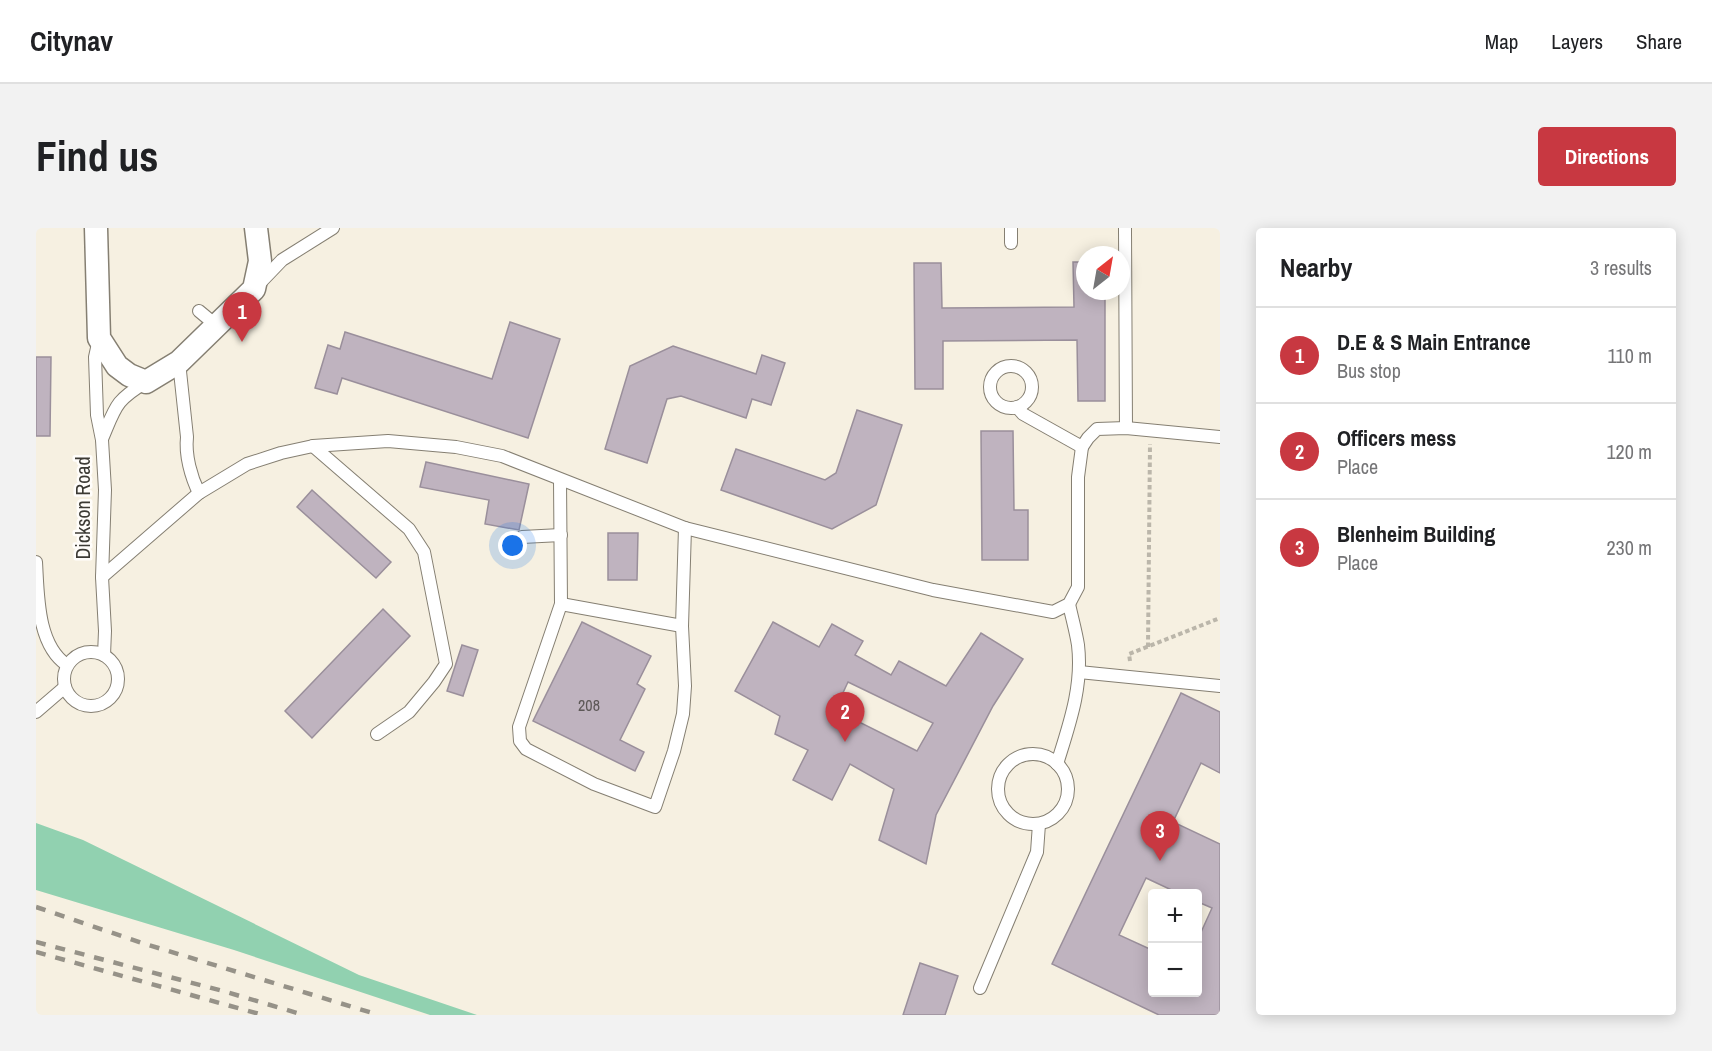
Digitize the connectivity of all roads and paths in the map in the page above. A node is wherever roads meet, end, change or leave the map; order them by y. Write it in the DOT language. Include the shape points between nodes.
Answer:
graph roads {
  1 [pos="96,228"];
  2 [pos="255,228"];
  3 [pos="333,228"];
  4 [pos="1011,228"];
  5 [pos="1125,228"];
  6 [pos="1011,243"];
  7 [pos="254,289"];
  8 [pos="199,311"];
  9 [pos="217,326"];
  10 [pos="99,338"];
  11 [pos="179,362"];
  12 [pos="146,381"];
  13 [pos="1017,407"];
  14 [pos="1126,428"];
  15 [pos="1150,430"];
  16 [pos="1220,437"];
  17 [pos="102,440"];
  18 [pos="313,446"];
  19 [pos="1082,447"];
  20 [pos="560,480"];
  21 [pos="199,493"];
  22 [pos="685,528"];
  23 [pos="561,535"];
  24 [pos="522,537"];
  25 [pos="36,562"];
  26 [pos="102,577"];
  27 [pos="561,604"];
  28 [pos="1069,604"];
  29 [pos="1220,618"];
  30 [pos="682,626"];
  31 [pos="104,655"];
  32 [pos="68,665"];
  33 [pos="1079,672"];
  34 [pos="1220,686"];
  35 [pos="65,687"];
  36 [pos="36,712"];
  37 [pos="378,734"];
  38 [pos="1057,764"];
  39 [pos="1038,824"];
  40 [pos="980,988"];
  1 -- 10 [label="street"];
  2 -- 7 [label="street" via="260,261"];
  3 -- 7 [label="lane" via="282,260"];
  4 -- 6 [label="lane"];
  5 -- 14 [label="lane"];
  7 -- 9 [label="street"];
  8 -- 9 [label="lane"];
  9 -- 11 [label="street"];
  10 -- 12 [label="street" via="117,366"];
  10 -- 17 [label="lane, Dickson Road" via="95,357"];
  11 -- 12 [label="street"];
  11 -- 21 [label="lane" via="186,448"];
  12 -- 17 [label="lane, Dickson Road" via="116,406"];
  13 -- 19 [label="lane"];
  14 -- 15 [label="lane"];
  14 -- 19 [label="lane" via="1098,429"];
  15 -- 16 [label="lane"];
  15 -- 29 [label="path" via="1148,647"];
  17 -- 26 [label="lane, Dickson Road"];
  18 -- 20 [label="lane" via="388,441 456,447 502,456"];
  18 -- 21 [label="lane" via="247,464"];
  18 -- 37 [label="lane" via="409,529 424,552 446,664 408,712"];
  19 -- 28 [label="lane" via="1078,477 1078,587"];
  20 -- 22 [label="lane"];
  20 -- 23 [label="lane"];
  21 -- 26 [label="lane"];
  22 -- 28 [label="lane" via="933,590 1053,612"];
  22 -- 30 [label="lane"];
  23 -- 24 [label="lane"];
  23 -- 27 [label="lane"];
  25 -- 32 [label="lane" via="39,610 52,651"];
  26 -- 31 [label="lane, Dickson Road"];
  27 -- 30 [label="lane"];
  27 -- 30 [label="lane" via="519,727 520,741 526,749 594,784 655,807 683,714"];
  28 -- 33 [label="lane" via="1078,644"];
  31 -- 32 [label="lane" via="80,654"];
  31 -- 35 [label="lane" via="116,667 118,676 111,699 87,707 73,700"];
  32 -- 35 [label="lane"];
  33 -- 34 [label="lane"];
  33 -- 38 [label="lane" via="1075,704"];
  35 -- 36 [label="lane"];
  38 -- 39 [label="lane" via="1067,778 1066,802 1060,813"];
  38 -- 39 [label="lane" via="1035,754 1023,756 1003,771 999,783 999,795 1012,817"];
  39 -- 40 [label="lane" via="1037,852"];
}
